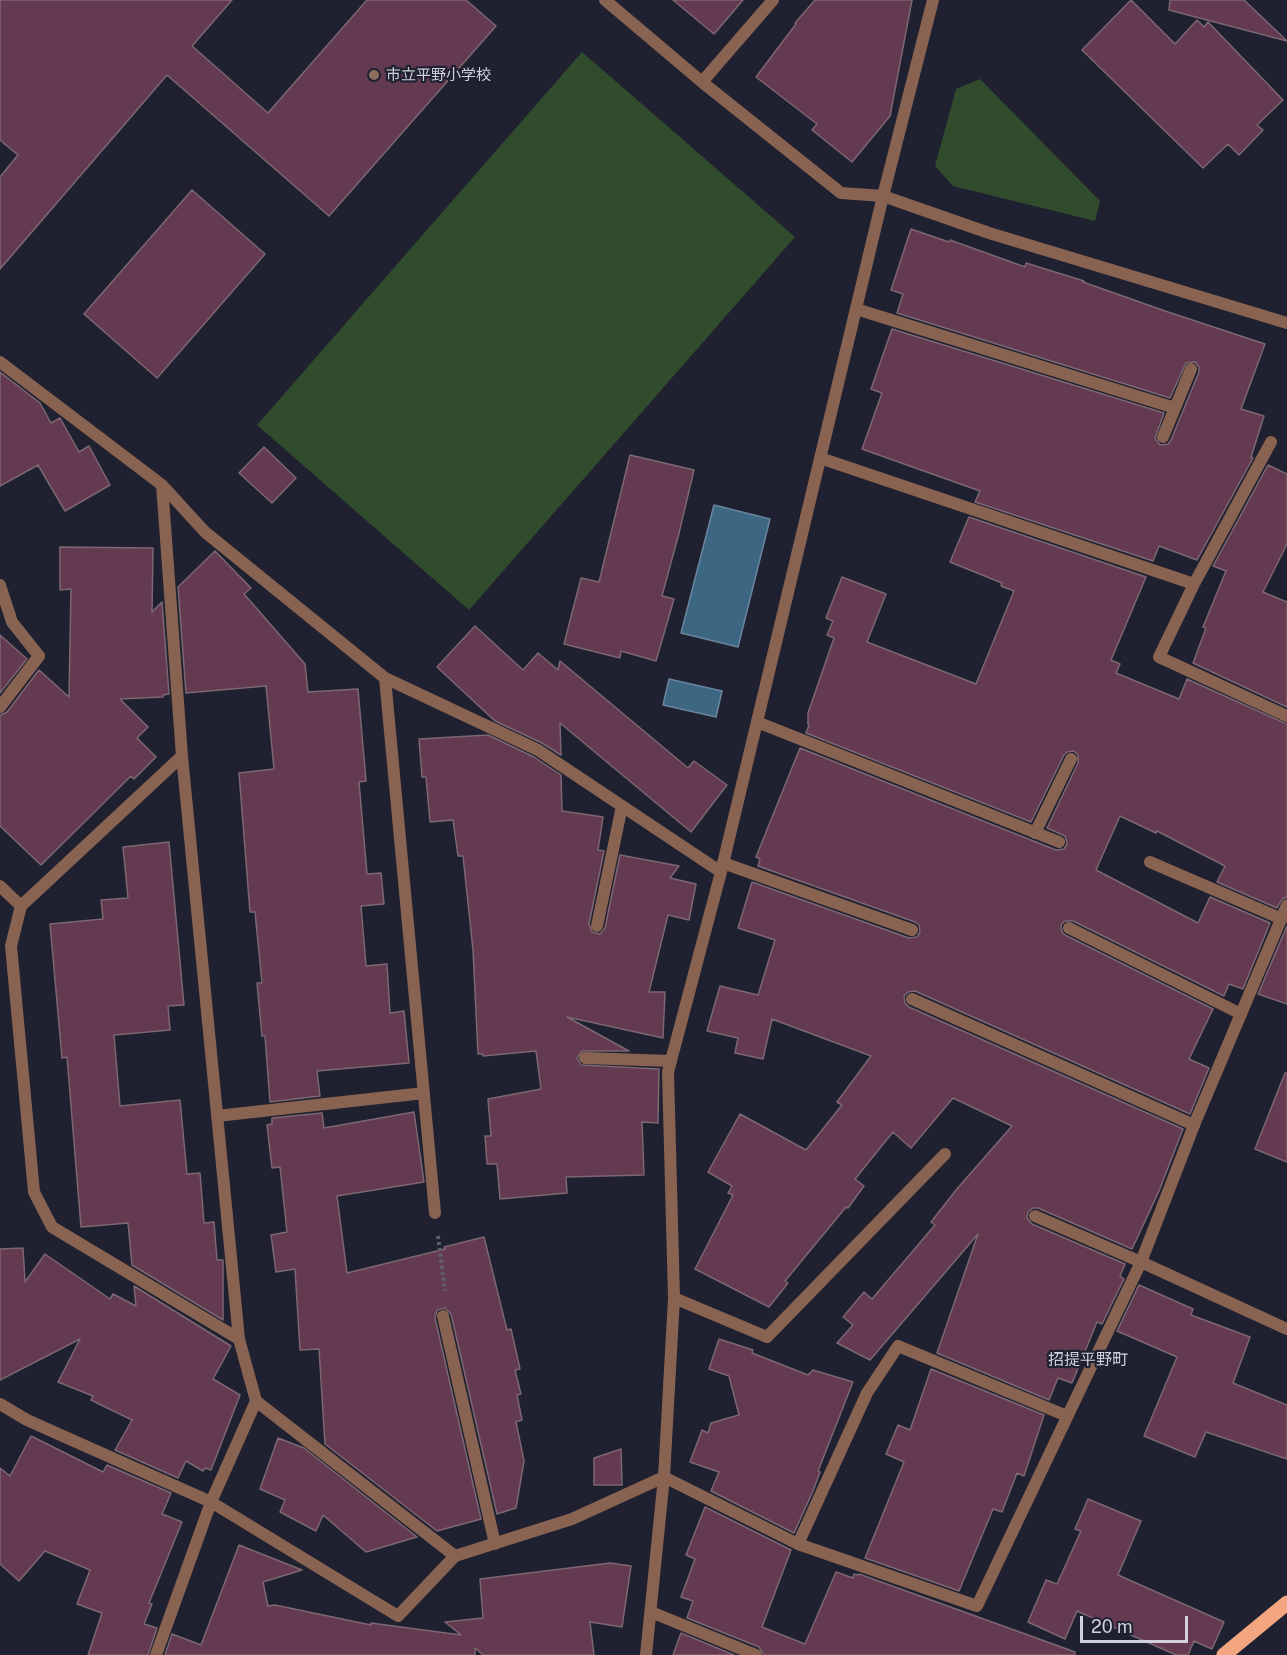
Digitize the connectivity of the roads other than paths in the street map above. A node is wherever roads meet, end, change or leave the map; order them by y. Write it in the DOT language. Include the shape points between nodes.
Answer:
graph roads {
  1 [pos="605,0"];
  2 [pos="773,0"];
  3 [pos="933,0"];
  4 [pos="702,82"];
  5 [pos="883,196"];
  6 [pos="856,309"];
  7 [pos="1287,323"];
  8 [pos="0,362"];
  9 [pos="1191,369"];
  10 [pos="1175,408"];
  11 [pos="1163,437"];
  12 [pos="1271,442"];
  13 [pos="820,458"];
  14 [pos="162,485"];
  15 [pos="1194,584"];
  16 [pos="0,585"];
  17 [pos="385,678"];
  18 [pos="0,707"];
  19 [pos="1287,716"];
  20 [pos="758,722"];
  21 [pos="182,756"];
  22 [pos="1071,759"];
  23 [pos="622,806"];
  24 [pos="1035,833"];
  25 [pos="1059,842"];
  26 [pos="1150,862"];
  27 [pos="722,867"];
  28 [pos="0,886"];
  29 [pos="21,906"];
  30 [pos="1285,912"];
  31 [pos="597,926"];
  32 [pos="1069,928"];
  33 [pos="912,930"];
  34 [pos="912,999"];
  35 [pos="1241,1014"];
  36 [pos="585,1058"];
  37 [pos="671,1061"];
  38 [pos="424,1093"];
  39 [pos="217,1116"];
  40 [pos="1194,1125"];
  41 [pos="945,1154"];
  42 [pos="435,1213"];
  43 [pos="1035,1216"];
  44 [pos="1141,1262"];
  45 [pos="674,1298"];
  46 [pos="443,1316"];
  47 [pos="1287,1329"];
  48 [pos="238,1339"];
  49 [pos="256,1401"];
  50 [pos="0,1404"];
  51 [pos="1067,1416"];
  52 [pos="664,1477"];
  53 [pos="211,1502"];
  54 [pos="495,1544"];
  55 [pos="798,1544"];
  56 [pos="455,1556"];
  57 [pos="1287,1603"];
  58 [pos="651,1612"];
  59 [pos="156,1655"];
  60 [pos="645,1655"];
  61 [pos="756,1655"];
  62 [pos="1224,1655"];
  1 -- 4 [label="street"];
  2 -- 4 [label="street"];
  3 -- 5 [label="street"];
  4 -- 5 [label="street" via="840,193"];
  5 -- 6 [label="street"];
  5 -- 7 [label="street" via="989,233"];
  6 -- 10 [label="street"];
  6 -- 13 [label="street"];
  8 -- 14 [label="street"];
  9 -- 10 [label="street"];
  10 -- 11 [label="street"];
  12 -- 15 [label="street"];
  13 -- 15 [label="street"];
  13 -- 20 [label="street"];
  14 -- 17 [label="street" via="205,532"];
  14 -- 21 [label="street"];
  15 -- 19 [label="street" via="1159,657"];
  16 -- 18 [label="street" via="12,622 39,656"];
  17 -- 23 [label="street" via="538,750"];
  17 -- 38 [label="street"];
  20 -- 24 [label="street"];
  20 -- 27 [label="street"];
  21 -- 29 [label="street"];
  21 -- 39 [label="street"];
  22 -- 24 [label="street"];
  23 -- 27 [label="street"];
  23 -- 31 [label="street"];
  24 -- 25 [label="street"];
  26 -- 30 [label="street"];
  27 -- 33 [label="street"];
  27 -- 37 [label="street"];
  28 -- 29 [label="street"];
  29 -- 48 [label="street" via="11,946 34,1192 52,1227"];
  30 -- 35 [label="street"];
  32 -- 35 [label="street"];
  34 -- 40 [label="street"];
  35 -- 40 [label="street"];
  36 -- 37 [label="street"];
  37 -- 45 [label="street" via="668,1072"];
  38 -- 39 [label="street"];
  38 -- 42 [label="street"];
  39 -- 48 [label="street"];
  40 -- 44 [label="street"];
  41 -- 45 [label="street" via="767,1337"];
  43 -- 44 [label="street"];
  44 -- 47 [label="street"];
  44 -- 51 [label="street"];
  45 -- 52 [label="street"];
  46 -- 54 [label="street"];
  48 -- 49 [label="street"];
  49 -- 53 [label="street"];
  49 -- 56 [label="street"];
  50 -- 53 [label="street" via="27,1420"];
  51 -- 55 [label="street" via="977,1606"];
  51 -- 55 [label="street" via="898,1346 867,1393"];
  52 -- 54 [label="street" via="572,1519"];
  52 -- 55 [label="street"];
  52 -- 58 [label="street"];
  53 -- 56 [label="street" via="398,1616"];
  53 -- 59 [label="street"];
  54 -- 56 [label="street"];
  57 -- 62 [label="main road"];
  58 -- 60 [label="street"];
  58 -- 61 [label="street"];
}
